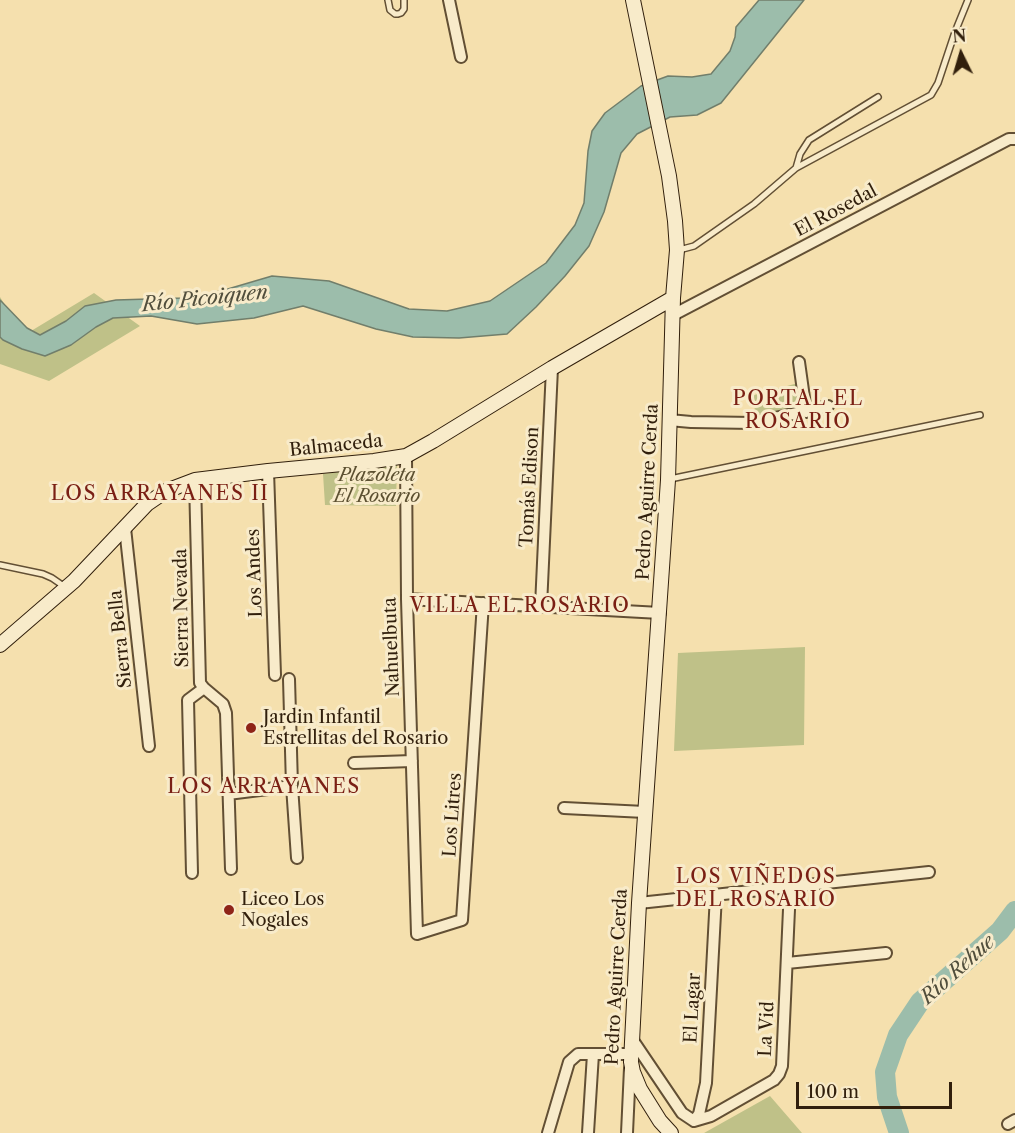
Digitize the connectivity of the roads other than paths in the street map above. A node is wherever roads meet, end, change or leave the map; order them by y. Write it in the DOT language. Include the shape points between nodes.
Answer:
graph roads {
  1 [pos="388,0"];
  2 [pos="404,0"];
  3 [pos="449,0"];
  4 [pos="633,0"];
  5 [pos="968,0"];
  6 [pos="461,57"];
  7 [pos="878,97"];
  8 [pos="1015,139"];
  9 [pos="796,168"];
  10 [pos="677,250"];
  11 [pos="673,298"];
  12 [pos="673,315"];
  13 [pos="799,362"];
  14 [pos="552,368"];
  15 [pos="828,406"];
  16 [pos="806,411"];
  17 [pos="980,416"];
  18 [pos="669,420"];
  19 [pos="406,456"];
  20 [pos="268,471"];
  21 [pos="195,480"];
  22 [pos="668,480"];
  23 [pos="125,528"];
  24 [pos="0,565"];
  25 [pos="67,588"];
  26 [pos="407,599"];
  27 [pos="483,603"];
  28 [pos="540,606"];
  29 [pos="660,613"];
  30 [pos="0,645"];
  31 [pos="275,675"];
  32 [pos="289,679"];
  33 [pos="204,688"];
  34 [pos="149,746"];
  35 [pos="412,761"];
  36 [pos="354,763"];
  37 [pos="292,786"];
  38 [pos="228,794"];
  39 [pos="564,808"];
  40 [pos="645,812"];
  41 [pos="297,858"];
  42 [pos="231,869"];
  43 [pos="929,872"];
  44 [pos="192,873"];
  45 [pos="790,887"];
  46 [pos="716,895"];
  47 [pos="639,903"];
  48 [pos="462,920"];
  49 [pos="886,953"];
  50 [pos="787,963"];
  51 [pos="632,1039"];
  52 [pos="593,1054"];
  53 [pos="631,1058"];
  54 [pos="694,1120"];
  55 [pos="548,1133"];
  56 [pos="588,1133"];
  57 [pos="627,1133"];
  58 [pos="671,1133"];
  1 -- 2 [label="lane" via="392,13 398,14 404,9"];
  3 -- 6 [label="street"];
  4 -- 10 [label="main road, Pedro Aguirre Cerda" via="669,176"];
  5 -- 9 [label="lane" via="931,95"];
  7 -- 9 [label="lane" via="809,140"];
  8 -- 12 [label="street, El Rosedal"];
  9 -- 10 [label="lane" via="754,204 694,246"];
  10 -- 11 [label="main road, Pedro Aguirre Cerda"];
  11 -- 12 [label="main road, Pedro Aguirre Cerda"];
  11 -- 14 [label="main road, Balmaceda"];
  12 -- 18 [label="main road, Pedro Aguirre Cerda"];
  13 -- 16 [label="street"];
  14 -- 19 [label="main road, Balmaceda"];
  14 -- 28 [label="street, Tomás Edison"];
  15 -- 16 [label="street"];
  16 -- 18 [label="street" via="753,423"];
  17 -- 22 [label="lane"];
  18 -- 22 [label="main road, Pedro Aguirre Cerda"];
  19 -- 20 [label="main road, Balmaceda"];
  19 -- 26 [label="street, Nahuelbuta"];
  20 -- 21 [label="main road, Balmaceda"];
  20 -- 31 [label="street, Los Andes"];
  21 -- 23 [label="main road, Balmaceda" via="166,490"];
  21 -- 33 [label="street, Sierra Nevada" via="200,683"];
  22 -- 29 [label="main road, Pedro Aguirre Cerda"];
  23 -- 25 [label="main road, Balmaceda"];
  23 -- 34 [label="street, Sierra Bella"];
  24 -- 25 [label="lane" via="43,574"];
  25 -- 30 [label="main road, Balmaceda"];
  26 -- 27 [label="street"];
  26 -- 35 [label="street, Nahuelbuta"];
  27 -- 28 [label="street"];
  27 -- 48 [label="street, Los Litres"];
  28 -- 29 [label="street"];
  29 -- 40 [label="main road, Pedro Aguirre Cerda"];
  32 -- 37 [label="street"];
  33 -- 38 [label="street, Sierra Nevada" via="223,704 226,713"];
  33 -- 44 [label="street" via="188,700"];
  35 -- 36 [label="street"];
  35 -- 48 [label="street, Nahuelbuta" via="417,934"];
  37 -- 38 [label="street"];
  37 -- 41 [label="street"];
  38 -- 42 [label="street, Sierra Nevada"];
  39 -- 40 [label="street"];
  40 -- 47 [label="main road, Pedro Aguirre Cerda"];
  43 -- 45 [label="street"];
  45 -- 46 [label="street"];
  45 -- 50 [label="street, La Vid"];
  46 -- 47 [label="street"];
  46 -- 54 [label="street, El Lagar" via="706,1083"];
  47 -- 51 [label="main road, Pedro Aguirre Cerda"];
  49 -- 50 [label="street"];
  50 -- 54 [label="street, La Vid" via="779,1074 711,1116"];
  51 -- 53 [label="main road, Pedro Aguirre Cerda"];
  51 -- 54 [label="street" via="682,1113"];
  52 -- 53 [label="street"];
  52 -- 55 [label="street" via="578,1054 569,1062"];
  52 -- 56 [label="street"];
  53 -- 57 [label="street, Pedro Aguirre Cerda"];
  53 -- 58 [label="main road" via="640,1089"];
}
